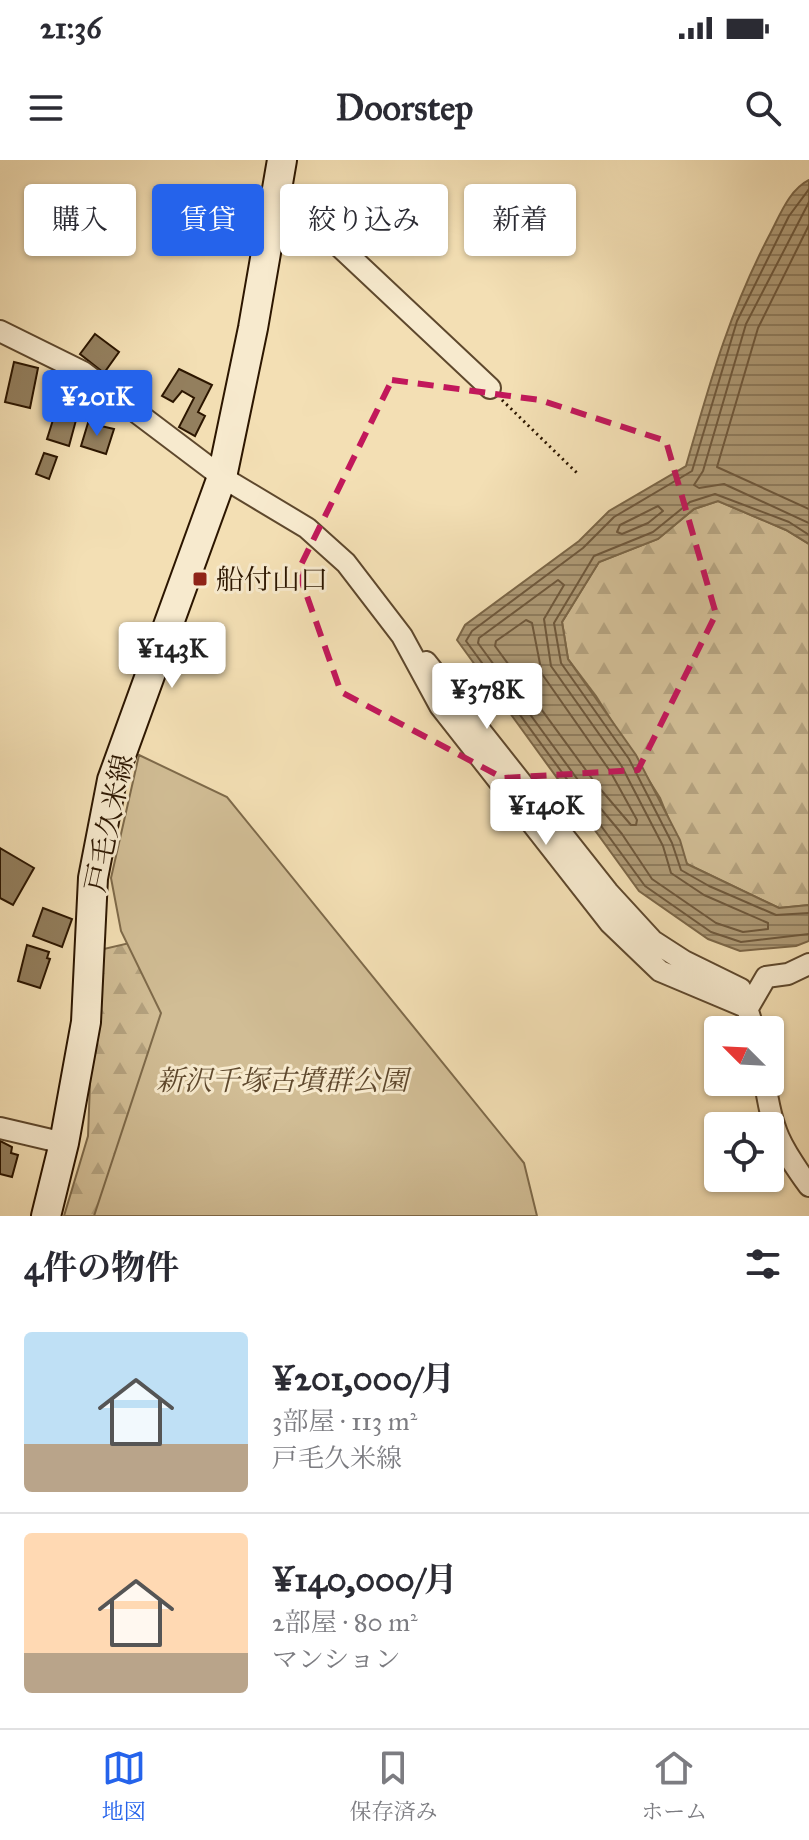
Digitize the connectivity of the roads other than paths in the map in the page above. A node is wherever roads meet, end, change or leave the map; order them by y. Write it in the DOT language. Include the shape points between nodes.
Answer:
graph roads {
  1 [pos="282,160"];
  2 [pos="274,198"];
  3 [pos="0,331"];
  4 [pos="490,388"];
  5 [pos="222,477"];
  6 [pos="809,964"];
  7 [pos="748,1008"];
  8 [pos="750,1016"];
  9 [pos="767,1096"];
  10 [pos="0,1128"];
  11 [pos="64,1143"];
  12 [pos="809,1186"];
  13 [pos="46,1216"];
  1 -- 2 [label="main road, 戸毛久米線"];
  2 -- 4 [label="street" via="292,202"];
  2 -- 5 [label="main road, 戸毛久米線"];
  3 -- 5 [label="street" via="83,372"];
  5 -- 7 [label="street" via="307,528 346,563 608,892 653,941 741,989"];
  5 -- 11 [label="main road, 戸毛久米線" via="112,780 93,878 86,1022"];
  6 -- 7 [label="street" via="766,977"];
  7 -- 8 [label="street"];
  9 -- 12 [label="street" via="780,1146"];
  10 -- 11 [label="street"];
  11 -- 13 [label="main road, 戸毛久米線"];
}
